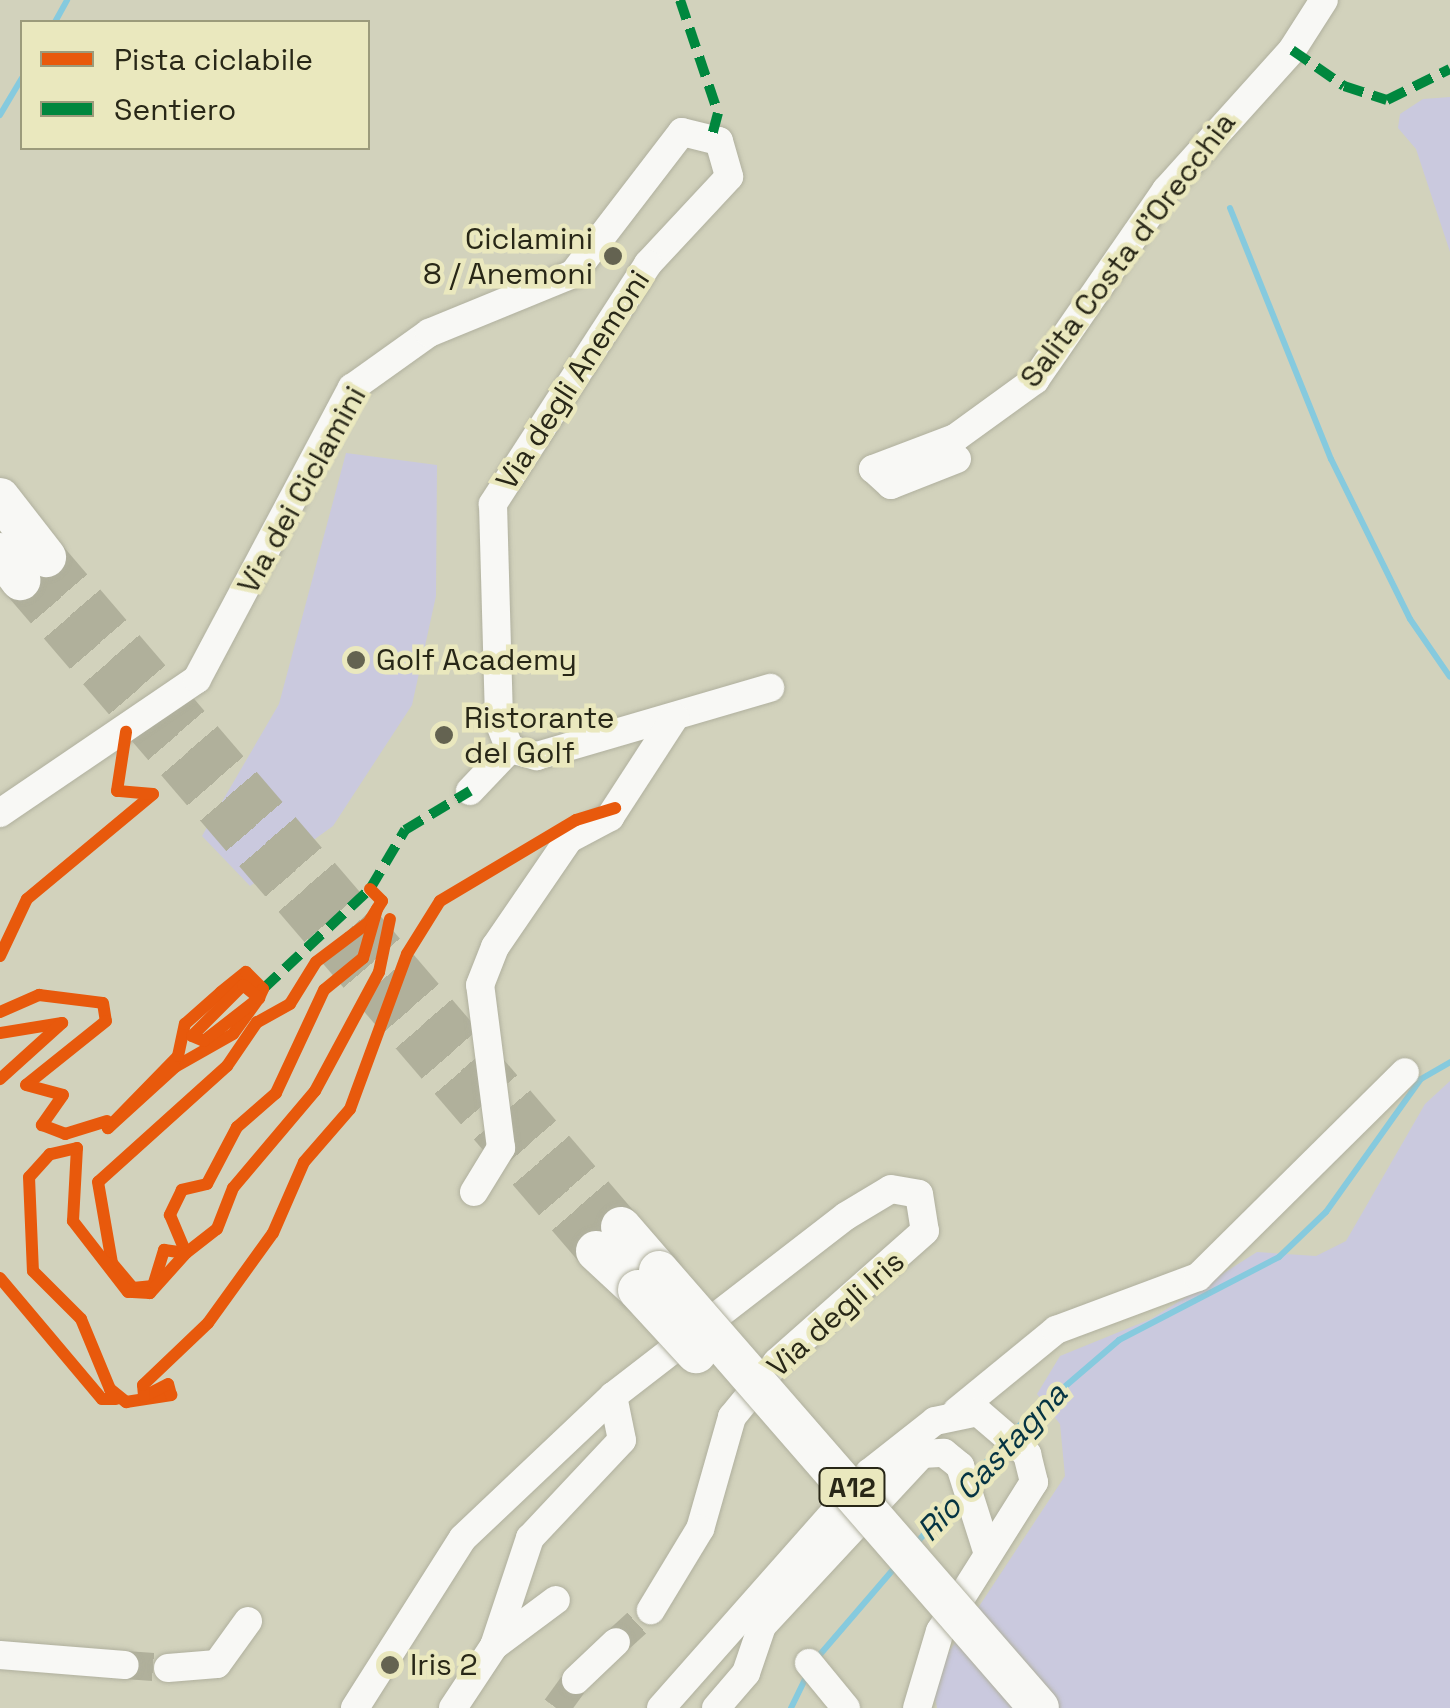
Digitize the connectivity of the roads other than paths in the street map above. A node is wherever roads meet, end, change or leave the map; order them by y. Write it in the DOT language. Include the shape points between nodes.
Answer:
graph roads {
  1 [pos="1324,0"];
  2 [pos="712,136"];
  3 [pos="957,459"];
  4 [pos="0,498"];
  5 [pos="22,563"];
  6 [pos="770,688"];
  7 [pos="675,717"];
  8 [pos="510,749"];
  9 [pos="470,791"];
  10 [pos="0,813"];
  11 [pos="1405,1072"];
  12 [pos="474,1192"];
  13 [pos="608,1239"];
  14 [pos="648,1281"];
  15 [pos="613,1396"];
  16 [pos="956,1412"];
  17 [pos="987,1552"];
  18 [pos="556,1600"];
  19 [pos="651,1610"];
  20 [pos="248,1622"];
  21 [pos="616,1642"];
  22 [pos="494,1646"];
  23 [pos="0,1655"];
  24 [pos="809,1662"];
  25 [pos="126,1664"];
  26 [pos="168,1668"];
  27 [pos="576,1680"];
  28 [pos="921,1706"];
  29 [pos="355,1708"];
  30 [pos="453,1708"];
  31 [pos="661,1708"];
  32 [pos="716,1708"];
  33 [pos="846,1708"];
  34 [pos="1007,1708"];
  35 [pos="1039,1708"];
  1 -- 3 [label="street, Salita Costa d'Orecchia" via="1292,50 1166,190 1035,380 954,438 874,469 891,484"];
  2 -- 8 [label="street, Via degli Anemoni" via="728,156 723,187 648,264 493,504 498,704"];
  2 -- 10 [label="street, Via dei Ciclamini" via="672,138 573,274 385,356 352,388 197,679"];
  4 -- 5 [label="highway"];
  6 -- 7 [label="street"];
  7 -- 8 [label="street" via="536,756"];
  7 -- 12 [label="street" via="610,816 569,839 495,947 480,986 501,1148"];
  8 -- 9 [label="street"];
  11 -- 16 [label="street" via="1198,1277 1056,1330"];
  13 -- 14 [label="highway, A12"];
  14 -- 34 [label="highway, A12, bridge"];
  14 -- 35 [label="highway, A12, bridge"];
  15 -- 19 [label="street, Via degli Iris" via="882,1193 901,1187 926,1202 929,1222 910,1250 777,1362 732,1417 700,1529"];
  15 -- 22 [label="street" via="622,1440 530,1538"];
  15 -- 29 [label="street, Via degli Iris" via="463,1538"];
  16 -- 17 [label="street" via="978,1412 1010,1433 1034,1482"];
  16 -- 31 [label="street" via="869,1474"];
  17 -- 28 [label="street" via="940,1632"];
  17 -- 32 [label="street" via="960,1466 944,1452 922,1454 762,1626 746,1672"];
  18 -- 22 [label="street"];
  20 -- 26 [label="street" via="217,1664"];
  21 -- 27 [label="street"];
  22 -- 30 [label="street"];
  23 -- 25 [label="street"];
  24 -- 33 [label="street"];
}
